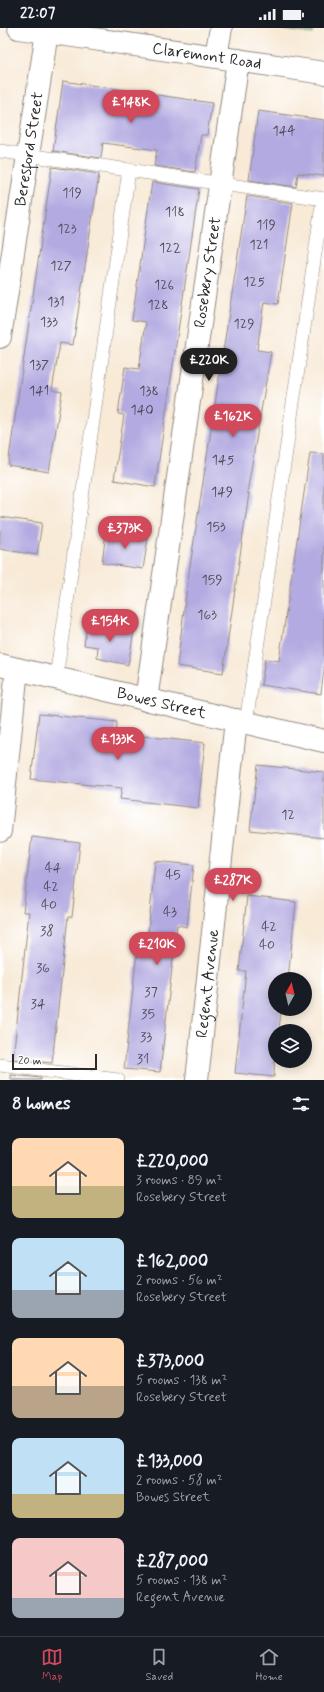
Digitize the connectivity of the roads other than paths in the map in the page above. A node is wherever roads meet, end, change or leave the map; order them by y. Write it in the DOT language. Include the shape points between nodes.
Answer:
graph roads {
  1 [pos="18,28"];
  2 [pos="220,28"];
  3 [pos="47,32"];
  4 [pos="216,56"];
  5 [pos="238,60"];
  6 [pos="324,73"];
  7 [pos="0,151"];
  8 [pos="28,156"];
  9 [pos="129,170"];
  10 [pos="220,184"];
  11 [pos="323,199"];
  12 [pos="0,337"];
  13 [pos="9,667"];
  14 [pos="56,678"];
  15 [pos="146,700"];
  16 [pos="241,722"];
  17 [pos="324,741"];
  18 [pos="0,831"];
  19 [pos="0,1065"];
  20 [pos="84,1078"];
  21 [pos="118,1080"];
  22 [pos="197,1080"];
  1 -- 3 [label="street, Claremont Road"];
  2 -- 4 [label="street"];
  3 -- 4 [label="street, Claremont Road"];
  3 -- 8 [label="street, Beresford Street"];
  4 -- 5 [label="street, Claremont Road"];
  5 -- 6 [label="street, Claremont Road"];
  5 -- 10 [label="street, Rosebery Street"];
  7 -- 8 [label="lane"];
  8 -- 9 [label="lane"];
  8 -- 12 [label="street, Beresford Street"];
  9 -- 10 [label="lane"];
  9 -- 14 [label="lane"];
  10 -- 11 [label="lane"];
  10 -- 15 [label="street, Rosebery Street"];
  11 -- 16 [label="lane"];
  13 -- 14 [label="street, Bowes Street"];
  13 -- 18 [label="street"];
  14 -- 15 [label="street, Bowes Street"];
  15 -- 16 [label="street, Bowes Street"];
  16 -- 17 [label="street, Bowes Street"];
  16 -- 22 [label="street, Regent Avenue"];
  19 -- 20 [label="lane"];
  20 -- 21 [label="lane"];
}
